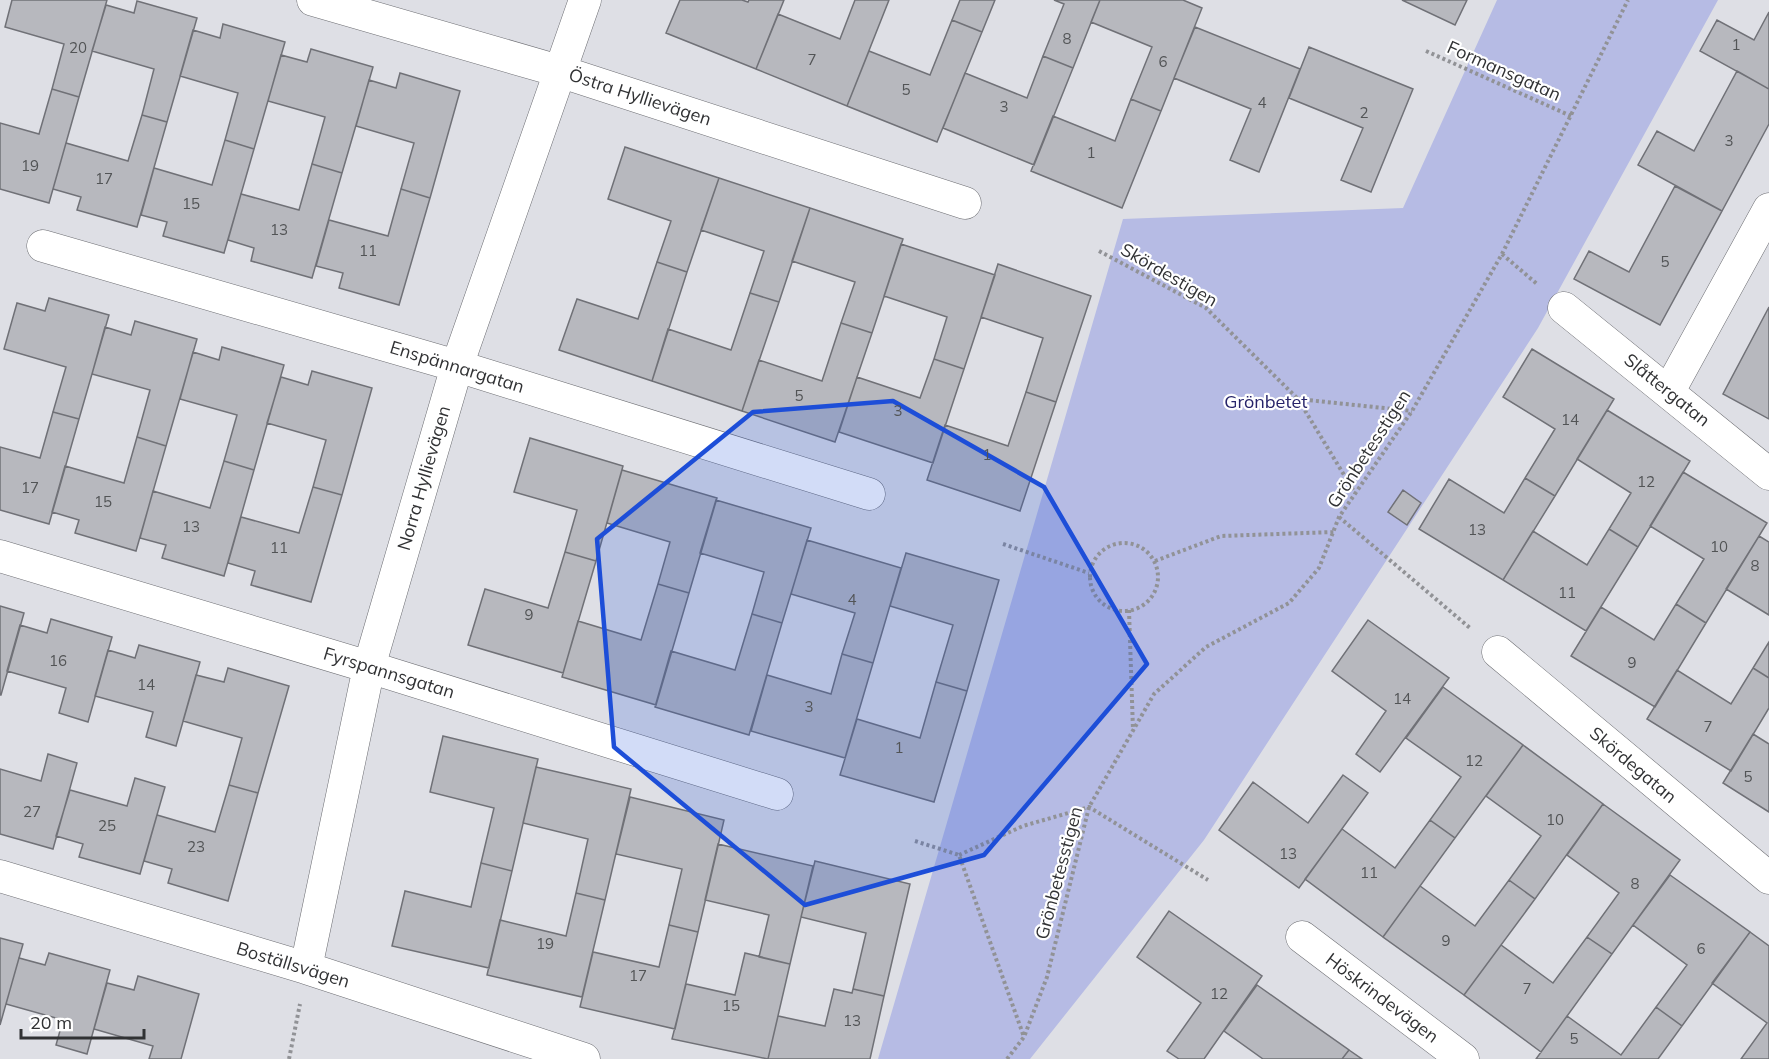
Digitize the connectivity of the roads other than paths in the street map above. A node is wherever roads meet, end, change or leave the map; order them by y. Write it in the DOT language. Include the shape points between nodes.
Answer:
graph roads {
  1 [pos="313,0"];
  2 [pos="585,0"];
  3 [pos="559,71"];
  4 [pos="965,203"];
  5 [pos="1769,209"];
  6 [pos="43,246"];
  7 [pos="1564,308"];
  8 [pos="457,366"];
  9 [pos="1669,391"];
  10 [pos="1769,474"];
  11 [pos="869,494"];
  12 [pos="0,556"];
  13 [pos="1498,652"];
  14 [pos="369,667"];
  15 [pos="777,794"];
  16 [pos="0,876"];
  17 [pos="1769,878"];
  18 [pos="1302,938"];
  19 [pos="306,968"];
  20 [pos="584,1059"];
  21 [pos="1463,1059"];
  1 -- 3 [label="street, Östra Hyllievägen"];
  2 -- 3 [label="street, Norra Hyllievägen"];
  3 -- 4 [label="street, Östra Hyllievägen"];
  3 -- 8 [label="street, Norra Hyllievägen"];
  5 -- 9 [label="street"];
  6 -- 8 [label="street, Enspännargatan"];
  7 -- 9 [label="street, Slåttergatan"];
  8 -- 11 [label="street, Enspännargatan"];
  8 -- 14 [label="street, Norra Hyllievägen"];
  9 -- 10 [label="street, Slåttergatan"];
  12 -- 14 [label="street, Fyrspannsgatan"];
  13 -- 17 [label="street, Skördegatan"];
  14 -- 15 [label="street, Fyrspannsgatan"];
  14 -- 19 [label="street, Norra Hyllievägen"];
  16 -- 19 [label="street, Boställsvägen"];
  18 -- 21 [label="street, Höskrindevägen"];
  19 -- 20 [label="street, Boställsvägen"];
}
